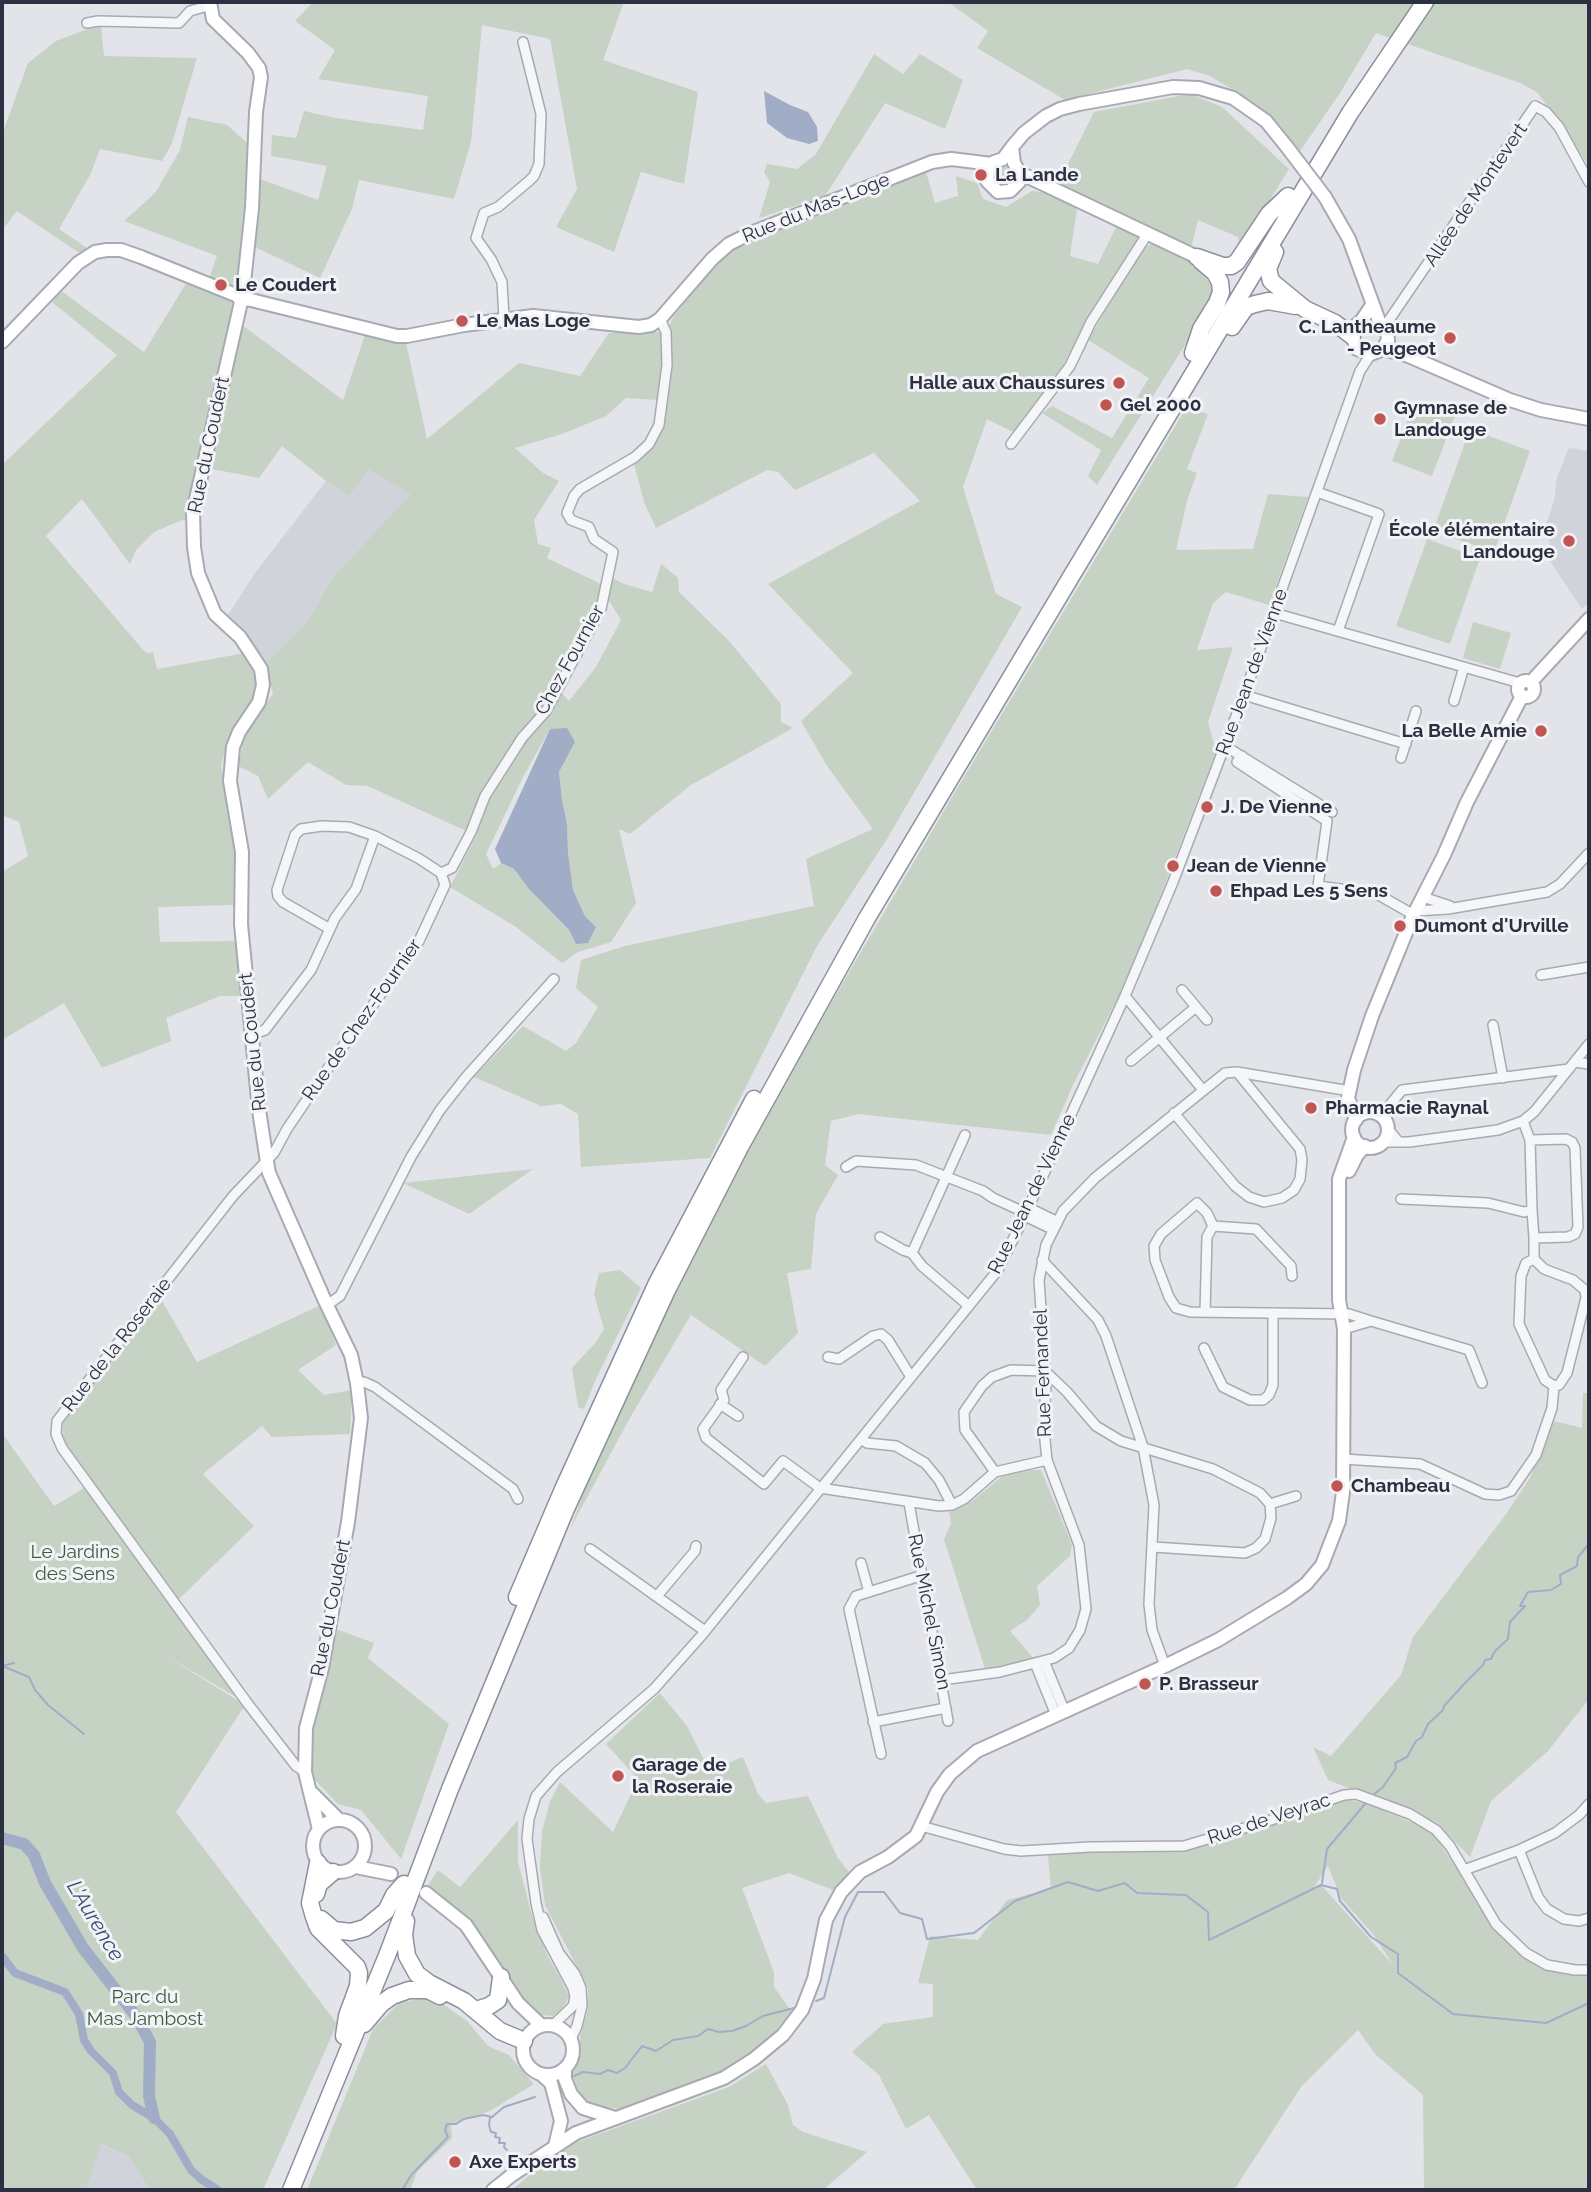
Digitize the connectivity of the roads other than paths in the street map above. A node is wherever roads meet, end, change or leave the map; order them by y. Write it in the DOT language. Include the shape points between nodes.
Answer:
graph roads {
  1 [pos="1413,2"];
  2 [pos="1425,2"];
  3 [pos="210,3"];
  4 [pos="87,23"];
  5 [pos="523,42"];
  6 [pos="1350,113"];
  7 [pos="1005,170"];
  8 [pos="1589,182"];
  9 [pos="1288,196"];
  10 [pos="1147,233"];
  11 [pos="1197,257"];
  12 [pos="243,297"];
  13 [pos="1305,309"];
  14 [pos="504,318"];
  15 [pos="660,320"];
  16 [pos="1371,335"];
  17 [pos="2,342"];
  18 [pos="1193,353"];
  19 [pos="1177,401"];
  20 [pos="1589,419"];
  21 [pos="1011,444"];
  22 [pos="1317,492"];
  23 [pos="1274,613"];
  24 [pos="1589,619"];
  25 [pos="1338,631"];
  26 [pos="1464,667"];
  27 [pos="1524,687"];
  28 [pos="1244,695"];
  29 [pos="1454,701"];
  30 [pos="1416,711"];
  31 [pos="1406,744"];
  32 [pos="1225,746"];
  33 [pos="1242,756"];
  34 [pos="1401,758"];
  35 [pos="1332,812"];
  36 [pos="374,836"];
  37 [pos="1589,853"];
  38 [pos="441,873"];
  39 [pos="1423,897"];
  40 [pos="1455,908"];
  41 [pos="1414,913"];
  42 [pos="330,929"];
  43 [pos="1589,967"];
  44 [pos="1541,975"];
  45 [pos="554,979"];
  46 [pos="1182,990"];
  47 [pos="1125,996"];
  48 [pos="1196,1007"];
  49 [pos="1207,1020"];
  50 [pos="1493,1025"];
  51 [pos="251,1035"];
  52 [pos="1160,1037"];
  53 [pos="1589,1044"];
  54 [pos="1131,1061"];
  55 [pos="1589,1064"];
  56 [pos="1572,1065"];
  57 [pos="1237,1072"];
  58 [pos="1503,1078"];
  59 [pos="1203,1090"];
  60 [pos="1350,1091"];
  61 [pos="1174,1113"];
  62 [pos="1356,1119"];
  63 [pos="1523,1121"];
  64 [pos="1380,1123"];
  65 [pos="965,1135"];
  66 [pos="1354,1137"];
  67 [pos="1530,1140"];
  68 [pos="1365,1146"];
  69 [pos="267,1162"];
  70 [pos="846,1167"];
  71 [pos="946,1177"];
  72 [pos="1401,1199"];
  73 [pos="1532,1210"];
  74 [pos="1027,1212"];
  75 [pos="1054,1225"];
  76 [pos="1213,1226"];
  77 [pos="880,1237"];
  78 [pos="1534,1238"];
  79 [pos="912,1253"];
  80 [pos="1534,1259"];
  81 [pos="1042,1260"];
  82 [pos="1292,1276"];
  83 [pos="327,1305"];
  84 [pos="969,1306"];
  85 [pos="1205,1312"];
  86 [pos="1273,1313"];
  87 [pos="1342,1314"];
  88 [pos="1371,1321"];
  89 [pos="1344,1329"];
  90 [pos="1204,1348"];
  91 [pos="743,1357"];
  92 [pos="828,1357"];
  93 [pos="1045,1371"];
  94 [pos="911,1377"];
  95 [pos="357,1383"];
  96 [pos="1482,1383"];
  97 [pos="1554,1386"];
  98 [pos="720,1405"];
  99 [pos="738,1416"];
  100 [pos="861,1439"];
  101 [pos="1143,1449"];
  102 [pos="1343,1459"];
  103 [pos="1048,1460"];
  104 [pos="995,1472"];
  105 [pos="820,1488"];
  106 [pos="1296,1496"];
  107 [pos="518,1499"];
  108 [pos="909,1503"];
  109 [pos="1270,1504"];
  110 [pos="952,1505"];
  111 [pos="696,1546"];
  112 [pos="1153,1547"];
  113 [pos="590,1549"];
  114 [pos="861,1563"];
  115 [pos="920,1576"];
  116 [pos="869,1592"];
  117 [pos="657,1596"];
  118 [pos="705,1631"];
  119 [pos="1040,1662"];
  120 [pos="1165,1666"];
  121 [pos="942,1679"];
  122 [pos="946,1708"];
  123 [pos="1060,1714"];
  124 [pos="948,1721"];
  125 [pos="873,1722"];
  126 [pos="881,1754"];
  127 [pos="305,1772"];
  128 [pos="312,1793"];
  129 [pos="1589,1804"];
  130 [pos="339,1820"];
  131 [pos="920,1826"];
  132 [pos="319,1829"];
  133 [pos="366,1850"];
  134 [pos="1519,1850"];
  135 [pos="423,1857"];
  136 [pos="318,1863"];
  137 [pos="356,1867"];
  138 [pos="1464,1870"];
  139 [pos="333,1872"];
  140 [pos="404,1884"];
  141 [pos="426,1893"];
  142 [pos="536,1903"];
  143 [pos="1589,1918"];
  144 [pos="1589,1970"];
  145 [pos="501,1977"];
  146 [pos="518,2003"];
  147 [pos="476,2010"];
  148 [pos="547,2025"];
  149 [pos="349,2036"];
  150 [pos="571,2039"];
  151 [pos="525,2042"];
  152 [pos="565,2069"];
  153 [pos="542,2075"];
  154 [pos="583,2108"];
  155 [pos="615,2118"];
  156 [pos="561,2121"];
  157 [pos="576,2133"];
  158 [pos="555,2146"];
  159 [pos="280,2190"];
  160 [pos="291,2190"];
  161 [pos="494,2190"];
  1 -- 9 [label="highway" via="1350,93"];
  2 -- 6 [label="highway"];
  3 -- 4 [label="street" via="179,23"];
  3 -- 12 [label="main road, Rue du Coudert" via="213,19 248,53 261,77"];
  5 -- 14 [label="street" via="541,114 539,164 529,181 484,213 476,238 502,282"];
  6 -- 13 [label="highway" via="1268,269 1270,281"];
  6 -- 19 [label="highway"];
  7 -- 10 [label="main road"];
  7 -- 15 [label="main road, Rue du Mas-Loge" via="962,159 932,162 751,233 712,259"];
  7 -- 16 [label="main road, bridge" via="1012,147 1035,123 1060,109 1173,87 1199,88 1233,98 1266,121 1325,197 1349,239 1372,305"];
  8 -- 16 [label="street, Allée de Montevert" via="1559,127 1535,106"];
  9 -- 11 [label="highway" via="1269,214 1237,262 1223,266"];
  9 -- 18 [label="highway"];
  10 -- 11 [label="main road"];
  10 -- 21 [label="street" via="1091,321 1070,366"];
  11 -- 18 [label="highway" via="1215,273 1221,292"];
  12 -- 14 [label="main road" via="403,336"];
  12 -- 17 [label="main road" via="121,250 95,252 78,263"];
  12 -- 51 [label="main road, Rue du Coudert" via="192,520 203,588 215,614 240,637 261,668 263,685 259,702 233,747 230,781 242,852 241,924"];
  13 -- 16 [label="highway"];
  13 -- 19 [label="highway" via="1268,301 1246,307 1189,391"];
  14 -- 15 [label="main road" via="553,317 630,327"];
  15 -- 38 [label="street, Chez Fournier" via="666,332 667,365 659,425 635,457 580,489 567,513 571,520 589,527 594,539 613,552 601,609 546,711 522,738 485,796 452,868"];
  16 -- 20 [label="main road" via="1510,400"];
  16 -- 22 [label="street, Rue Jean de Vienne"];
  18 -- 140 [label="highway" via="889,860 733,1135 656,1285 564,1487"];
  19 -- 135 [label="highway" via="867,918 740,1147 576,1486"];
  22 -- 23 [label="street, Rue Jean de Vienne"];
  22 -- 25 [label="street" via="1379,513"];
  23 -- 25 [label="street"];
  23 -- 28 [label="street, Rue Jean de Vienne"];
  24 -- 27 [label="main road"];
  25 -- 26 [label="street"];
  26 -- 27 [label="street"];
  26 -- 29 [label="street"];
  27 -- 39 [label="main road"];
  28 -- 31 [label="street"];
  28 -- 32 [label="street, Rue Jean de Vienne"];
  30 -- 31 [label="street"];
  31 -- 34 [label="street"];
  32 -- 33 [label="street"];
  32 -- 47 [label="street, Rue Jean de Vienne"];
  33 -- 35 [label="street"];
  33 -- 41 [label="street" via="1237,762 1327,821 1318,886 1377,894"];
  36 -- 38 [label="street"];
  36 -- 42 [label="street" via="356,890"];
  36 -- 42 [label="street" via="349,827 322,826 295,835 278,896"];
  37 -- 40 [label="street" via="1547,892"];
  38 -- 69 [label="street, Rue de Chez-Fournier" via="444,885 419,941"];
  39 -- 40 [label="street"];
  39 -- 41 [label="main road"];
  40 -- 41 [label="street"];
  41 -- 60 [label="main road" via="1372,1016"];
  42 -- 51 [label="street" via="302,984 265,1030"];
  43 -- 44 [label="street"];
  45 -- 83 [label="street" via="440,1110 340,1296"];
  46 -- 48 [label="street"];
  47 -- 52 [label="street"];
  47 -- 74 [label="street, Rue Jean de Vienne"];
  48 -- 49 [label="street"];
  48 -- 52 [label="street"];
  50 -- 58 [label="street"];
  51 -- 69 [label="main road, Rue du Coudert"];
  52 -- 54 [label="street"];
  52 -- 59 [label="street"];
  53 -- 56 [label="street"];
  55 -- 56 [label="street"];
  56 -- 58 [label="street"];
  56 -- 63 [label="street"];
  57 -- 59 [label="street, Rue Fernandel" via="1225,1073"];
  57 -- 60 [label="street"];
  57 -- 61 [label="street" via="1300,1149 1300,1179 1282,1198 1264,1202 1235,1186"];
  58 -- 64 [label="street" via="1402,1090"];
  59 -- 61 [label="street, Rue Fernandel"];
  60 -- 62 [label="main road"];
  60 -- 64 [label="main road"];
  61 -- 75 [label="street, Rue Fernandel" via="1080,1191"];
  62 -- 64 [label="main road"];
  62 -- 66 [label="main road"];
  63 -- 64 [label="street" via="1409,1142 1398,1141"];
  63 -- 67 [label="street"];
  64 -- 68 [label="main road" via="1375,1147"];
  65 -- 71 [label="street"];
  66 -- 68 [label="main road"];
  66 -- 87 [label="main road" via="1339,1179"];
  67 -- 73 [label="street"];
  67 -- 78 [label="street" via="1566,1139 1575,1148 1578,1227 1568,1237"];
  68 -- 87 [label="main road" via="1350,1167 1348,1180"];
  69 -- 83 [label="main road, Rue du Coudert"];
  69 -- 127 [label="street, Rue de la Roseraie" via="233,1196 57,1420 56,1434 229,1677"];
  70 -- 71 [label="street" via="856,1161 916,1165"];
  71 -- 74 [label="street"];
  71 -- 79 [label="street"];
  72 -- 73 [label="street"];
  73 -- 78 [label="street"];
  74 -- 75 [label="street"];
  74 -- 84 [label="street, Rue Jean de Vienne" via="998,1270"];
  75 -- 81 [label="street, Rue Fernandel"];
  76 -- 82 [label="street" via="1256,1229 1292,1266"];
  76 -- 85 [label="street" via="1207,1237"];
  76 -- 85 [label="street" via="1197,1203 1161,1234 1154,1246 1155,1260 1176,1308"];
  77 -- 79 [label="street"];
  78 -- 80 [label="street"];
  79 -- 84 [label="street"];
  80 -- 97 [label="street" via="1526,1263 1521,1276 1519,1324 1545,1380"];
  80 -- 97 [label="street" via="1586,1290 1567,1373"];
  81 -- 93 [label="street, Rue Fernandel" via="1038,1280"];
  81 -- 101 [label="street" via="1098,1320"];
  83 -- 95 [label="main road, Rue du Coudert" via="351,1355"];
  84 -- 94 [label="street, Rue Jean de Vienne"];
  85 -- 86 [label="street"];
  86 -- 87 [label="street"];
  86 -- 90 [label="street" via="1273,1385 1263,1400 1250,1400 1223,1387"];
  87 -- 88 [label="street"];
  87 -- 89 [label="main road"];
  88 -- 89 [label="street"];
  88 -- 96 [label="street" via="1469,1350"];
  89 -- 102 [label="main road"];
  91 -- 98 [label="street" via="721,1390 724,1400"];
  92 -- 94 [label="street" via="839,1360 881,1334"];
  93 -- 101 [label="street" via="1096,1426"];
  93 -- 103 [label="street, Rue Fernandel"];
  93 -- 104 [label="street" via="1011,1370 992,1377 964,1412 965,1430"];
  94 -- 100 [label="street, Rue Jean de Vienne"];
  95 -- 107 [label="street" via="375,1387 513,1489"];
  95 -- 127 [label="main road, Rue du Coudert" via="361,1418 348,1522 322,1668 307,1720"];
  97 -- 102 [label="street" via="1552,1408 1536,1455 1511,1491 1485,1494 1420,1464"];
  98 -- 99 [label="street"];
  98 -- 105 [label="street" via="703,1429 706,1438 764,1484 783,1461"];
  100 -- 105 [label="street, Rue Jean de Vienne"];
  100 -- 110 [label="street" via="896,1446 925,1464"];
  101 -- 109 [label="street" via="1213,1469 1260,1493"];
  101 -- 112 [label="street" via="1154,1504"];
  102 -- 120 [label="main road" via="1339,1521 1322,1565 1306,1584 1219,1640"];
  103 -- 104 [label="street"];
  103 -- 119 [label="street, Rue Fernandel" via="1079,1545 1086,1609 1069,1648"];
  104 -- 110 [label="street"];
  105 -- 108 [label="street"];
  105 -- 118 [label="street, Rue Jean de Vienne"];
  106 -- 109 [label="street"];
  108 -- 110 [label="street"];
  108 -- 115 [label="street, Rue Michel Simon"];
  109 -- 112 [label="street" via="1265,1539 1245,1553"];
  111 -- 117 [label="street"];
  112 -- 120 [label="street" via="1149,1604 1152,1630"];
  113 -- 117 [label="street"];
  114 -- 116 [label="street"];
  115 -- 116 [label="street"];
  115 -- 121 [label="street, Rue Michel Simon"];
  116 -- 125 [label="street" via="856,1596 849,1609"];
  117 -- 118 [label="street"];
  118 -- 142 [label="street, Rue Jean de Vienne" via="654,1689 557,1772 536,1796 527,1839"];
  119 -- 121 [label="street, Rue Fernandel"];
  119 -- 123 [label="street"];
  120 -- 123 [label="main road"];
  121 -- 122 [label="street, Rue Michel Simon"];
  122 -- 124 [label="street, Rue Michel Simon"];
  122 -- 125 [label="street"];
  123 -- 131 [label="main road" via="977,1751 950,1774"];
  125 -- 126 [label="street"];
  127 -- 128 [label="main road, Rue du Coudert"];
  128 -- 130 [label="main road, Rue du Coudert"];
  128 -- 132 [label="main road, Rue du Coudert"];
  129 -- 134 [label="street" via="1555,1833"];
  130 -- 132 [label="main road"];
  130 -- 133 [label="main road" via="359,1829"];
  131 -- 138 [label="street, Rue de Veyrac" via="1021,1851 1184,1846 1356,1794 1410,1814 1436,1830"];
  131 -- 155 [label="main road" via="903,1847 860,1872 841,1892 826,1920 814,1979 802,2010 783,2035 724,2078"];
  132 -- 136 [label="main road" via="313,1842"];
  133 -- 137 [label="main road"];
  133 -- 137 [label="main road" via="391,1874"];
  134 -- 138 [label="street"];
  134 -- 143 [label="street" via="1547,1909 1564,1919"];
  135 -- 147 [label="highway" via="420,1883 405,1925 407,1956 423,1979"];
  135 -- 149 [label="highway" via="388,1953"];
  136 -- 139 [label="main road"];
  136 -- 149 [label="highway" via="310,1903 313,1917 359,1973 347,2016"];
  137 -- 139 [label="main road"];
  138 -- 144 [label="street, Rue de Veyrac" via="1496,1924 1526,1953 1547,1965"];
  139 -- 140 [label="highway" via="319,1884 315,1902 317,1914 334,1930 365,1928 386,1911"];
  140 -- 149 [label="highway"];
  141 -- 145 [label="main road" via="466,1925"];
  142 -- 148 [label="street, Rue Jean de Vienne" via="542,1930 575,1997 573,2006"];
  142 -- 150 [label="street" via="581,1988 582,2006"];
  145 -- 146 [label="main road"];
  145 -- 147 [label="highway" via="498,2000"];
  146 -- 148 [label="main road"];
  146 -- 151 [label="main road"];
  147 -- 151 [label="highway" via="500,2031"];
  148 -- 150 [label="main road" via="566,2032"];
  148 -- 151 [label="main road"];
  149 -- 151 [label="highway" via="392,1996 428,1990 469,2012 494,2036"];
  149 -- 159 [label="highway"];
  149 -- 160 [label="highway"];
  150 -- 152 [label="main road" via="573,2054"];
  151 -- 153 [label="main road" via="528,2066"];
  152 -- 153 [label="main road"];
  152 -- 154 [label="main road" via="571,2094"];
  153 -- 156 [label="main road" via="551,2083"];
  154 -- 155 [label="main road"];
  154 -- 157 [label="main road"];
  155 -- 157 [label="main road"];
  156 -- 157 [label="main road"];
  156 -- 158 [label="main road"];
  157 -- 158 [label="main road"];
  158 -- 161 [label="main road"];
}
